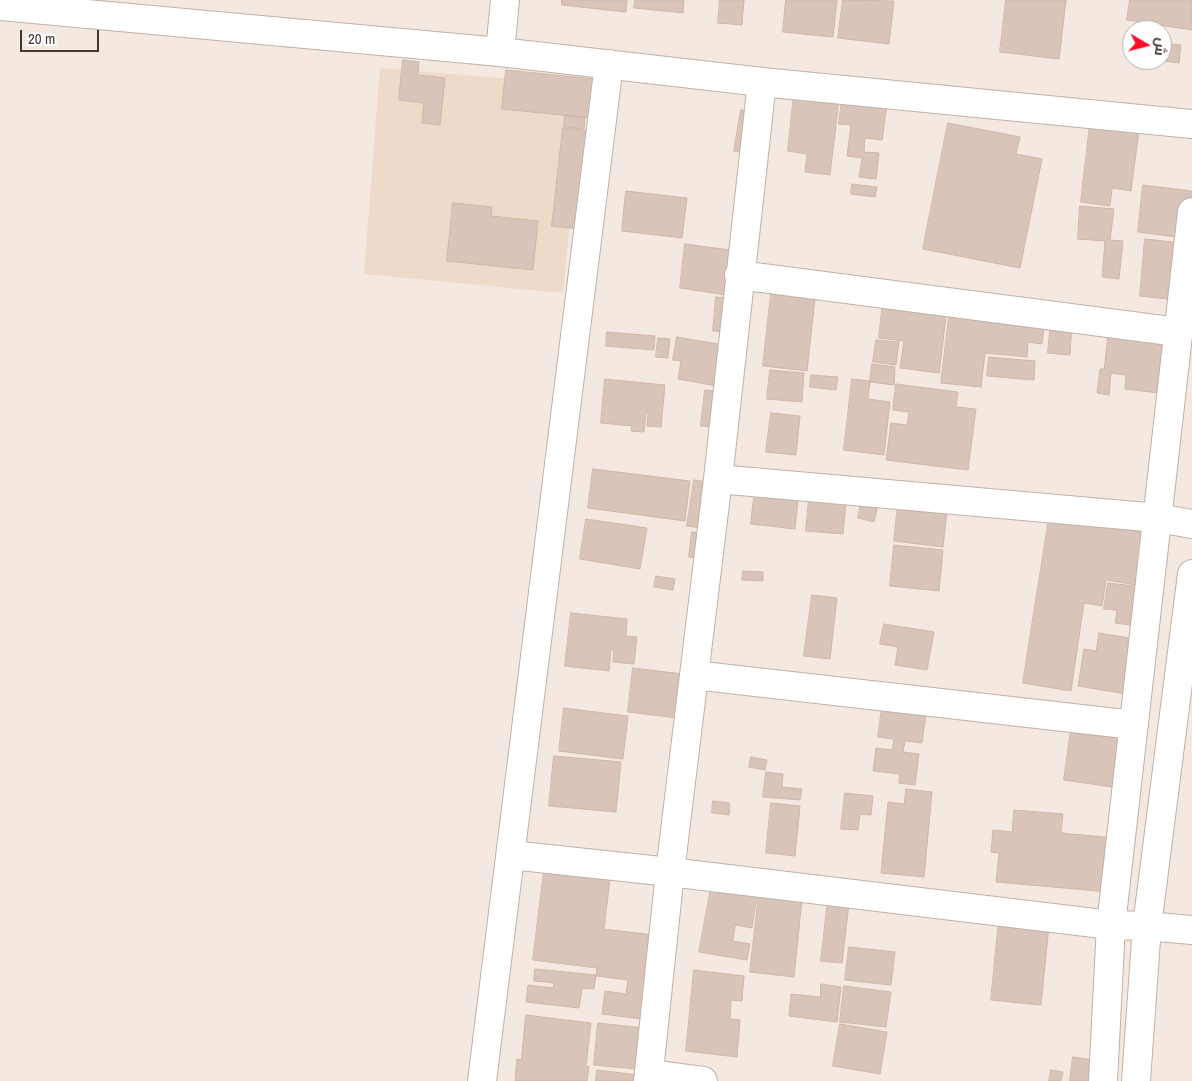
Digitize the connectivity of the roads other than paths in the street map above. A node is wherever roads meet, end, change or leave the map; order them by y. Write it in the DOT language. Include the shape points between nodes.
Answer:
graph roads {
  1 [pos="505,0"];
  2 [pos="0,6"];
  3 [pos="500,52"];
  4 [pos="609,64"];
  5 [pos="762,82"];
  6 [pos="1192,124"];
  7 [pos="1192,212"];
  8 [pos="739,275"];
  9 [pos="1178,332"];
  10 [pos="718,479"];
  11 [pos="1158,518"];
  12 [pos="1192,524"];
  13 [pos="1192,574"];
  14 [pos="694,675"];
  15 [pos="1134,725"];
  16 [pos="511,855"];
  17 [pos="670,872"];
  18 [pos="1111,925"];
  19 [pos="1147,926"];
  20 [pos="1192,930"];
  21 [pos="649,1077"];
  22 [pos="482,1081"];
  23 [pos="703,1081"];
  24 [pos="1103,1081"];
  25 [pos="1136,1081"];
  1 -- 3 [label="street"];
  2 -- 3 [label="street"];
  3 -- 4 [label="street"];
  4 -- 5 [label="street"];
  4 -- 16 [label="street"];
  5 -- 6 [label="street"];
  5 -- 8 [label="street"];
  7 -- 9 [label="street"];
  8 -- 9 [label="street"];
  8 -- 10 [label="street"];
  9 -- 11 [label="street"];
  10 -- 11 [label="street"];
  10 -- 14 [label="street"];
  11 -- 12 [label="street"];
  11 -- 15 [label="street"];
  13 -- 19 [label="street"];
  14 -- 15 [label="street"];
  14 -- 17 [label="street"];
  15 -- 18 [label="street"];
  16 -- 17 [label="street"];
  16 -- 22 [label="street"];
  17 -- 18 [label="street"];
  17 -- 21 [label="street"];
  18 -- 19 [label="street"];
  18 -- 24 [label="street"];
  19 -- 20 [label="street"];
  19 -- 25 [label="street"];
  21 -- 23 [label="street"];
}
